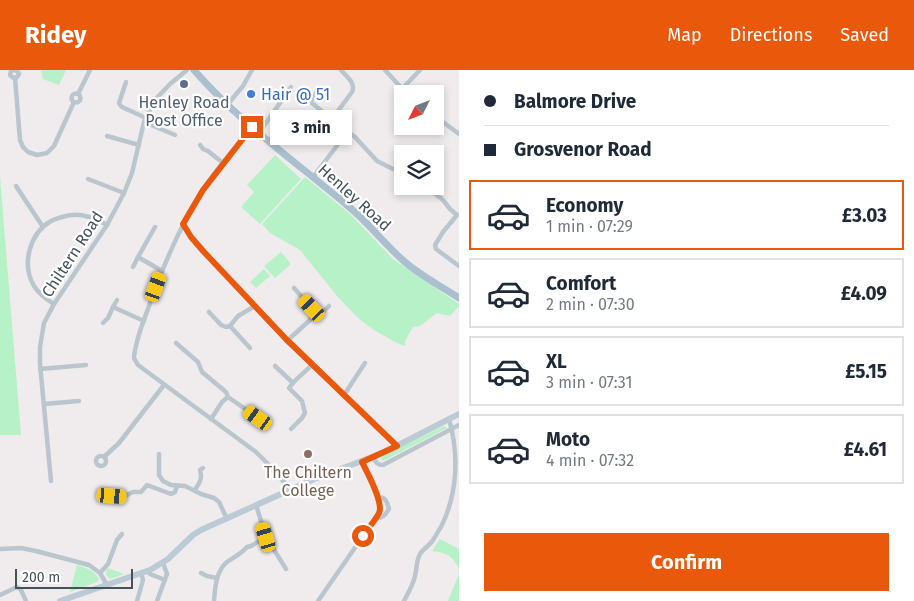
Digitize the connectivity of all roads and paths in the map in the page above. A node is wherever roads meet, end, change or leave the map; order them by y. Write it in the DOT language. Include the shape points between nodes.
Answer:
graph roads {
  1 [pos="14,70"];
  2 [pos="90,70"];
  3 [pos="187,70"];
  4 [pos="194,70"];
  5 [pos="252,70"];
  6 [pos="341,70"];
  7 [pos="385,70"];
  8 [pos="420,70"];
  9 [pos="126,82"];
  10 [pos="398,85"];
  11 [pos="406,85"];
  12 [pos="291,87"];
  13 [pos="319,88"];
  14 [pos="227,105"];
  15 [pos="332,119"];
  16 [pos="145,120"];
  17 [pos="444,123"];
  18 [pos="252,127"];
  19 [pos="259,133"];
  20 [pos="346,134"];
  21 [pos="459,134"];
  22 [pos="175,135"];
  23 [pos="107,136"];
  24 [pos="139,145"];
  25 [pos="200,145"];
  26 [pos="223,163"];
  27 [pos="389,169"];
  28 [pos="313,177"];
  29 [pos="88,179"];
  30 [pos="16,186"];
  31 [pos="124,194"];
  32 [pos="433,195"];
  33 [pos="458,215"];
  34 [pos="183,224"];
  35 [pos="107,225"];
  36 [pos="43,227"];
  37 [pos="155,227"];
  38 [pos="138,257"];
  39 [pos="459,266"];
  40 [pos="133,267"];
  41 [pos="162,271"];
  42 [pos="294,288"];
  43 [pos="459,296"];
  44 [pos="117,300"];
  45 [pos="54,304"];
  46 [pos="255,306"];
  47 [pos="329,306"];
  48 [pos="113,308"];
  49 [pos="209,312"];
  50 [pos="313,315"];
  51 [pos="144,321"];
  52 [pos="103,323"];
  53 [pos="230,326"];
  54 [pos="287,341"];
  55 [pos="176,343"];
  56 [pos="250,348"];
  57 [pos="365,363"];
  58 [pos="86,365"];
  59 [pos="312,365"];
  60 [pos="275,366"];
  61 [pos="40,369"];
  62 [pos="293,383"];
  63 [pos="164,384"];
  64 [pos="344,395"];
  65 [pos="228,397"];
  66 [pos="79,401"];
  67 [pos="44,404"];
  68 [pos="459,414"];
  69 [pos="258,418"];
  70 [pos="211,419"];
  71 [pos="449,419"];
  72 [pos="459,425"];
  73 [pos="452,429"];
  74 [pos="291,430"];
  75 [pos="397,446"];
  76 [pos="159,454"];
  77 [pos="104,457"];
  78 [pos="373,458"];
  79 [pos="362,462"];
  80 [pos="203,468"];
  81 [pos="458,479"];
  82 [pos="51,481"];
  83 [pos="177,486"];
  84 [pos="195,490"];
  85 [pos="290,490"];
  86 [pos="112,496"];
  87 [pos="378,497"];
  88 [pos="256,505"];
  89 [pos="227,519"];
  90 [pos="374,519"];
  91 [pos="122,534"];
  92 [pos="266,537"];
  93 [pos="0,548"];
  94 [pos="163,563"];
  95 [pos="286,569"];
  96 [pos="144,572"];
  97 [pos="100,573"];
  98 [pos="201,573"];
  99 [pos="218,578"];
  100 [pos="165,580"];
  101 [pos="106,585"];
  102 [pos="0,595"];
  103 [pos="26,601"];
  104 [pos="60,601"];
  105 [pos="137,601"];
  106 [pos="157,601"];
  107 [pos="214,601"];
  108 [pos="318,601"];
  109 [pos="404,601"];
  1 -- 2 [label="street" via="18,72 15,78 20,140 28,152 37,155 47,153 54,146 74,102 72,96 78,94"];
  3 -- 16 [label="street, Chiltern Road" via="154,101"];
  4 -- 14 [label="main road, Henley Road"];
  5 -- 14 [label="street"];
  6 -- 15 [label="street" via="354,87"];
  7 -- 10 [label="street"];
  8 -- 11 [label="street"];
  9 -- 16 [label="street" via="119,103"];
  12 -- 19 [label="street"];
  13 -- 15 [label="street" via="311,101"];
  14 -- 18 [label="main road, Henley Road"];
  15 -- 20 [label="street" via="346,130"];
  16 -- 22 [label="street"];
  16 -- 24 [label="street, Chiltern Road"];
  17 -- 21 [label="street"];
  18 -- 19 [label="main road, Henley Road"];
  18 -- 26 [label="street"];
  19 -- 28 [label="main road, Henley Road"];
  20 -- 27 [label="street" via="360,141"];
  20 -- 28 [label="street"];
  23 -- 24 [label="street"];
  24 -- 31 [label="street, Chiltern Road"];
  25 -- 26 [label="street"];
  26 -- 34 [label="street"];
  28 -- 43 [label="main road, Henley Road" via="351,208 417,272"];
  29 -- 31 [label="street"];
  30 -- 36 [label="street"];
  31 -- 35 [label="street, Chiltern Road"];
  32 -- 33 [label="street"];
  33 -- 39 [label="street" via="435,245"];
  34 -- 41 [label="street"];
  34 -- 46 [label="street" via="204,252"];
  35 -- 36 [label="street" via="84,215 69,215 52,220"];
  35 -- 45 [label="street, Chiltern Road"];
  36 -- 45 [label="street" via="29,250 29,272 40,294"];
  37 -- 38 [label="street"];
  38 -- 40 [label="street"];
  38 -- 41 [label="street"];
  41 -- 51 [label="street"];
  42 -- 50 [label="street" via="312,308"];
  44 -- 48 [label="street"];
  45 -- 61 [label="street, Chiltern Road" via="44,323"];
  46 -- 53 [label="street" via="238,316"];
  46 -- 54 [label="street"];
  47 -- 50 [label="street" via="320,315"];
  48 -- 51 [label="street"];
  48 -- 52 [label="street"];
  49 -- 53 [label="street" via="221,325"];
  50 -- 54 [label="street"];
  51 -- 63 [label="street" via="134,358 138,365"];
  53 -- 56 [label="street"];
  54 -- 59 [label="street"];
  55 -- 65 [label="street" via="198,362 202,372"];
  57 -- 64 [label="street"];
  58 -- 61 [label="street"];
  59 -- 62 [label="street"];
  59 -- 64 [label="street"];
  60 -- 62 [label="street"];
  61 -- 67 [label="street, Chiltern Road"];
  62 -- 74 [label="street" via="289,388 302,401 305,412"];
  63 -- 70 [label="street"];
  63 -- 77 [label="street"];
  64 -- 75 [label="street"];
  65 -- 69 [label="street"];
  65 -- 70 [label="street"];
  66 -- 67 [label="street"];
  67 -- 82 [label="street, Chiltern Road" via="47,471"];
  68 -- 71 [label="main road"];
  70 -- 85 [label="street" via="256,452"];
  71 -- 73 [label="street"];
  71 -- 75 [label="main road"];
  72 -- 73 [label="street"];
  73 -- 78 [label="street" via="383,465 376,464"];
  73 -- 81 [label="street"];
  75 -- 78 [label="main road"];
  76 -- 83 [label="street" via="159,475 163,481"];
  78 -- 79 [label="main road"];
  79 -- 85 [label="main road"];
  79 -- 87 [label="street"];
  80 -- 84 [label="street"];
  81 -- 109 [label="street" via="437,534 421,552 415,578"];
  83 -- 84 [label="street"];
  83 -- 86 [label="street" via="171,494 147,485 141,492"];
  84 -- 89 [label="street" via="219,502"];
  85 -- 88 [label="main road"];
  87 -- 90 [label="street" via="380,508"];
  87 -- 90 [label="street" via="385,499 389,510 386,515"];
  88 -- 89 [label="main road"];
  88 -- 92 [label="street"];
  89 -- 94 [label="main road" via="193,535"];
  90 -- 108 [label="street"];
  91 -- 97 [label="street" via="108,564"];
  92 -- 95 [label="street"];
  92 -- 99 [label="street" via="225,564"];
  93 -- 97 [label="street" via="44,552 89,565"];
  94 -- 96 [label="main road"];
  94 -- 100 [label="street"];
  96 -- 100 [label="street"];
  96 -- 101 [label="main road"];
  96 -- 105 [label="street"];
  97 -- 101 [label="street"];
  98 -- 99 [label="street"];
  99 -- 107 [label="street"];
  100 -- 106 [label="street"];
  101 -- 104 [label="main road"];
  102 -- 103 [label="street" via="17,587"];
}
